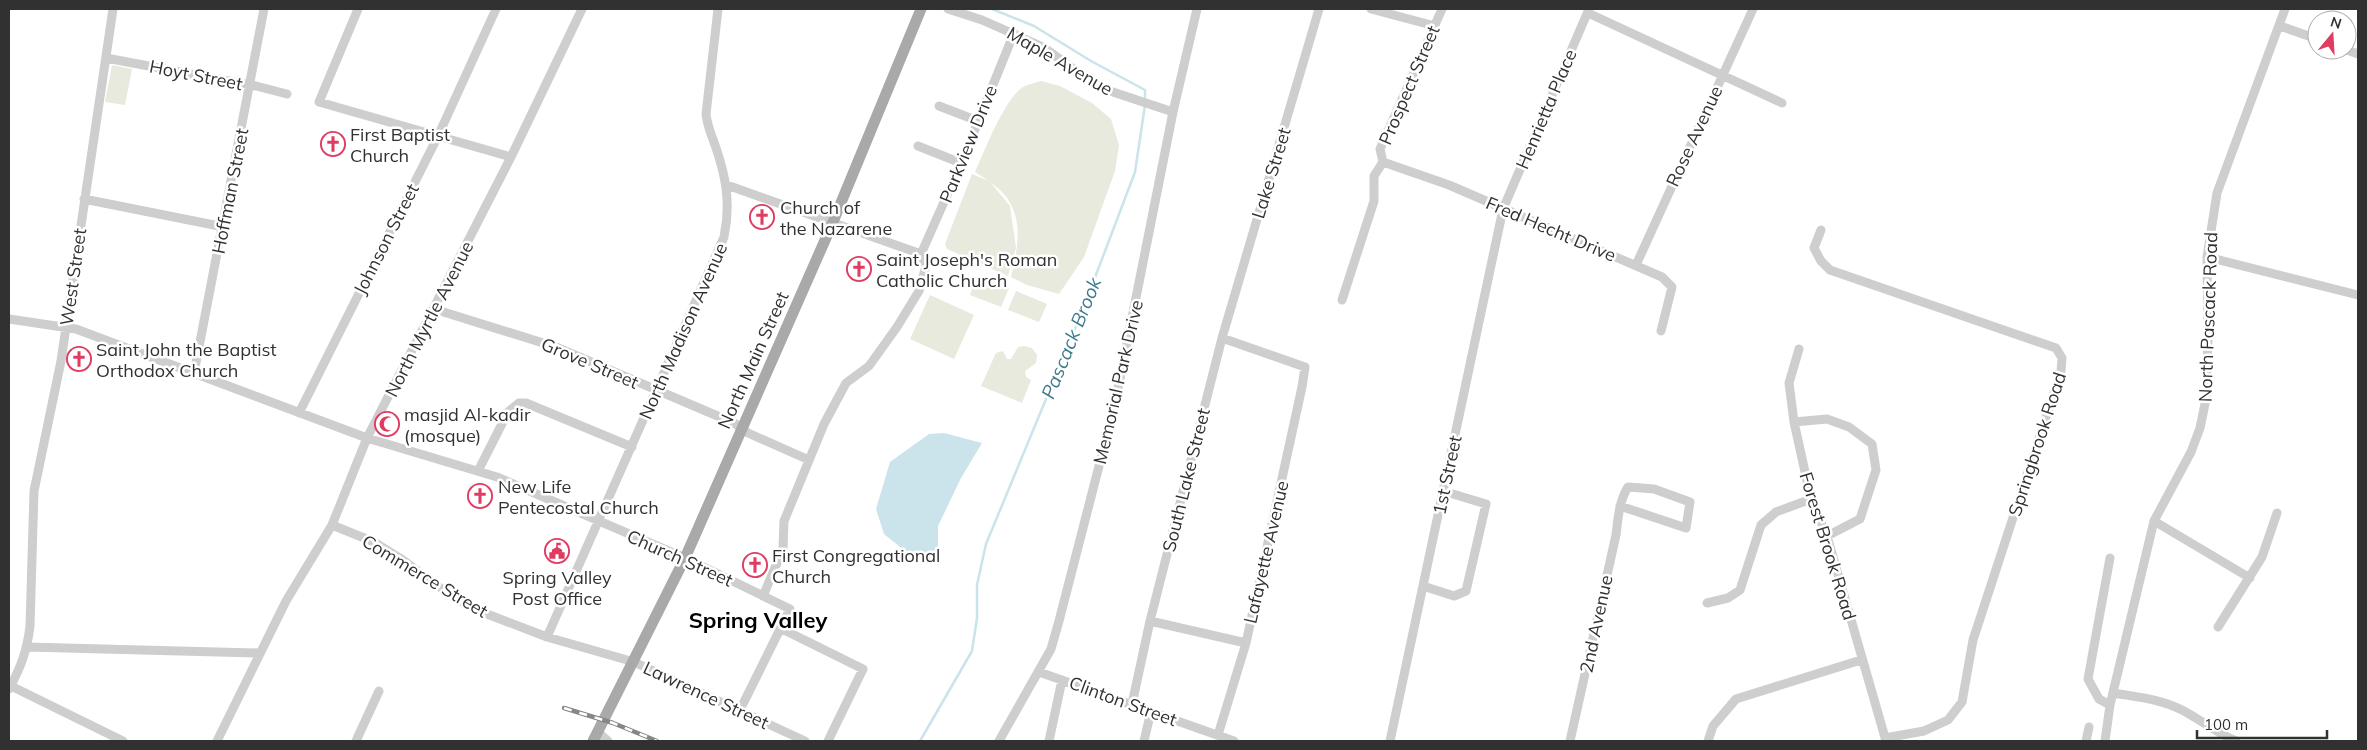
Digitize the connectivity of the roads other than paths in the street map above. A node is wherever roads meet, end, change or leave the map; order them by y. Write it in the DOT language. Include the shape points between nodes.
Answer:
graph roads {
  1 [pos="113,9"];
  2 [pos="264,9"];
  3 [pos="358,9"];
  4 [pos="496,9"];
  5 [pos="582,9"];
  6 [pos="718,9"];
  7 [pos="921,9"];
  8 [pos="948,9"];
  9 [pos="1197,9"];
  10 [pos="1319,9"];
  11 [pos="1371,9"];
  12 [pos="1442,9"];
  13 [pos="1753,9"];
  14 [pos="2285,9"];
  15 [pos="1588,11"];
  16 [pos="1435,26"];
  17 [pos="2280,26"];
  18 [pos="1014,33"];
  19 [pos="2307,35"];
  20 [pos="106,58"];
  21 [pos="1722,76"];
  22 [pos="250,85"];
  23 [pos="287,94"];
  24 [pos="1782,103"];
  25 [pos="939,106"];
  26 [pos="1173,112"];
  27 [pos="978,121"];
  28 [pos="438,136"];
  29 [pos="918,146"];
  30 [pos="511,157"];
  31 [pos="1383,162"];
  32 [pos="961,163"];
  33 [pos="727,185"];
  34 [pos="84,199"];
  35 [pos="1503,209"];
  36 [pos="833,222"];
  37 [pos="224,227"];
  38 [pos="1821,230"];
  39 [pos="921,254"];
  40 [pos="2207,257"];
  41 [pos="1636,265"];
  42 [pos="2358,295"];
  43 [pos="1342,300"];
  44 [pos="434,309"];
  45 [pos="9,319"];
  46 [pos="66,327"];
  47 [pos="1661,331"];
  48 [pos="1222,338"];
  49 [pos="1799,349"];
  50 [pos="194,373"];
  51 [pos="657,392"];
  52 [pos="299,413"];
  53 [pos="1794,422"];
  54 [pos="742,429"];
  55 [pos="367,438"];
  56 [pos="632,447"];
  57 [pos="809,460"];
  58 [pos="478,471"];
  59 [pos="1443,491"];
  60 [pos="1811,499"];
  61 [pos="1620,506"];
  62 [pos="2277,514"];
  63 [pos="599,521"];
  64 [pos="2154,521"];
  65 [pos="332,525"];
  66 [pos="1827,536"];
  67 [pos="685,558"];
  68 [pos="2110,558"];
  69 [pos="2250,578"];
  70 [pos="1423,586"];
  71 [pos="762,596"];
  72 [pos="1707,603"];
  73 [pos="1150,621"];
  74 [pos="2218,627"];
  75 [pos="780,628"];
  76 [pos="547,637"];
  77 [pos="1246,643"];
  78 [pos="27,647"];
  79 [pos="259,653"];
  80 [pos="1861,660"];
  81 [pos="634,662"];
  82 [pos="1039,672"];
  83 [pos="1062,680"];
  84 [pos="10,688"];
  85 [pos="379,691"];
  86 [pos="2114,692"];
  87 [pos="1132,704"];
  88 [pos="2110,705"];
  89 [pos="740,710"];
  90 [pos="1150,711"];
  91 [pos="2089,727"];
  92 [pos="1218,735"];
  93 [pos="595,737"];
  94 [pos="1886,739"];
  95 [pos="124,741"];
  96 [pos="217,741"];
  97 [pos="356,741"];
  98 [pos="608,741"];
  99 [pos="805,741"];
  100 [pos="828,741"];
  101 [pos="999,741"];
  102 [pos="1049,741"];
  103 [pos="1144,741"];
  104 [pos="1234,741"];
  105 [pos="1390,741"];
  106 [pos="1570,741"];
  107 [pos="1708,741"];
  108 [pos="2086,741"];
  109 [pos="2105,741"];
  110 [pos="2236,741"];
  1 -- 20 [label="street, West Street"];
  2 -- 22 [label="street, Hoffman Street"];
  3 -- 28 [label="street" via="319,102"];
  4 -- 28 [label="street, Johnson Street"];
  5 -- 30 [label="street, North Myrtle Avenue"];
  6 -- 33 [label="street, North Madison Avenue" via="706,114"];
  7 -- 36 [label="main road, North Main Street"];
  8 -- 18 [label="street, Maple Avenue"];
  9 -- 26 [label="street, Memorial Park Drive"];
  10 -- 48 [label="street, Lake Street"];
  11 -- 16 [label="street"];
  12 -- 16 [label="street, Prospect Street"];
  13 -- 21 [label="street, Rose Avenue"];
  14 -- 17 [label="street, North Pascack Road"];
  15 -- 21 [label="street"];
  15 -- 35 [label="street, Henrietta Place"];
  16 -- 31 [label="street, Prospect Street" via="1380,149"];
  17 -- 19 [label="street"];
  17 -- 40 [label="street, North Pascack Road" via="2217,193"];
  18 -- 26 [label="street, Maple Avenue" via="1043,47 1102,87 1136,102"];
  18 -- 27 [label="street, Parkview Drive"];
  20 -- 22 [label="street, Hoyt Street"];
  20 -- 34 [label="street, West Street"];
  21 -- 24 [label="street"];
  21 -- 41 [label="street, Rose Avenue"];
  22 -- 23 [label="street, Hoyt Street"];
  22 -- 37 [label="street, Hoffman Street"];
  25 -- 27 [label="street"];
  26 -- 82 [label="street, Memorial Park Drive" via="1114,408 1059,621 1051,649"];
  27 -- 32 [label="street, Parkview Drive"];
  28 -- 30 [label="street"];
  28 -- 52 [label="street, Johnson Street"];
  29 -- 32 [label="street"];
  30 -- 44 [label="street, North Myrtle Avenue"];
  31 -- 35 [label="street, Fred Hecht Drive" via="1449,185"];
  31 -- 43 [label="street, Prospect Street" via="1374,176 1374,201"];
  32 -- 39 [label="street, Parkview Drive"];
  33 -- 36 [label="street"];
  33 -- 51 [label="street, North Madison Avenue" via="729,206 722,246"];
  34 -- 37 [label="street"];
  34 -- 46 [label="street, West Street"];
  35 -- 41 [label="street, Fred Hecht Drive"];
  35 -- 59 [label="street, 1st Street"];
  36 -- 39 [label="street"];
  36 -- 54 [label="main road, North Main Street"];
  37 -- 50 [label="street, Hoffman Street"];
  38 -- 94 [label="street, Springbrook Road" via="1814,248 1830,270 2056,348 2062,358 2061,371 1973,640 1962,702 1948,720 1924,731"];
  39 -- 57 [label="street" via="926,266 918,291 897,328 869,366 846,383"];
  40 -- 42 [label="street"];
  40 -- 64 [label="street, North Pascack Road" via="2206,399 2200,428 2190,452"];
  41 -- 47 [label="street, Fred Hecht Drive" via="1662,277 1672,287"];
  44 -- 51 [label="street, Grove Street" via="556,347"];
  44 -- 55 [label="street, North Myrtle Avenue"];
  45 -- 46 [label="street, Church Street"];
  46 -- 50 [label="street, Church Street"];
  46 -- 78 [label="street, West Street" via="34,491"];
  48 -- 73 [label="street, South Lake Street"];
  48 -- 77 [label="street, Lafayette Avenue" via="1305,367"];
  49 -- 53 [label="street, Forest Brook Road" via="1789,383"];
  50 -- 52 [label="street, Church Street"];
  51 -- 54 [label="street, Grove Street"];
  51 -- 56 [label="street, North Madison Avenue"];
  52 -- 55 [label="street, Church Street"];
  53 -- 60 [label="street, Forest Brook Road"];
  53 -- 66 [label="street" via="1827,419 1849,427 1872,444 1876,470 1860,519"];
  54 -- 57 [label="street, Grove Street"];
  54 -- 67 [label="main road, North Main Street"];
  55 -- 58 [label="street, Church Street"];
  55 -- 65 [label="street, North Myrtle Avenue"];
  56 -- 58 [label="street" via="526,403 518,403 508,412"];
  56 -- 63 [label="street, North Madison Avenue"];
  57 -- 71 [label="street" via="784,521 783,549"];
  58 -- 63 [label="street, Church Street"];
  59 -- 70 [label="street, 1st Street"];
  59 -- 70 [label="street" via="1486,504 1466,592 1454,596"];
  60 -- 66 [label="street, Forest Brook Road"];
  60 -- 72 [label="street" via="1776,512 1762,525 1740,590 1728,598"];
  61 -- 61 [label="street, 2nd Avenue" via="1686,528 1690,502 1654,489 1628,487"];
  61 -- 106 [label="street, 2nd Avenue"];
  62 -- 69 [label="street" via="2262,557"];
  63 -- 67 [label="street, Church Street"];
  63 -- 76 [label="street, North Madison Avenue"];
  64 -- 69 [label="street"];
  64 -- 86 [label="street, North Pascack Road"];
  65 -- 76 [label="street, Commerce Street" via="374,542 474,609"];
  65 -- 79 [label="street, North Myrtle Avenue"];
  66 -- 80 [label="street, Forest Brook Road"];
  67 -- 71 [label="street, Church Street"];
  67 -- 81 [label="main road, North Main Street"];
  68 -- 88 [label="street" via="2088,679 2099,699"];
  69 -- 74 [label="street"];
  70 -- 105 [label="street, 1st Street"];
  71 -- 75 [label="street, Church Street" via="790,609"];
  73 -- 77 [label="street"];
  73 -- 87 [label="street"];
  75 -- 89 [label="street"];
  75 -- 100 [label="street" via="863,669"];
  76 -- 81 [label="street, Commerce Street"];
  77 -- 92 [label="street, Lafayette Avenue"];
  78 -- 79 [label="street"];
  78 -- 84 [label="street, West Street"];
  79 -- 96 [label="street, North Myrtle Avenue"];
  80 -- 94 [label="street, Forest Brook Road"];
  80 -- 107 [label="street" via="1736,699 1713,726"];
  81 -- 89 [label="street, Lawrence Street"];
  81 -- 93 [label="main road, North Main Street"];
  82 -- 83 [label="street, Clinton Street"];
  82 -- 101 [label="street, Memorial Park Drive"];
  83 -- 87 [label="street, Clinton Street"];
  83 -- 102 [label="street"];
  84 -- 95 [label="street"];
  85 -- 97 [label="street"];
  86 -- 88 [label="street, North Pascack Road"];
  86 -- 110 [label="street" via="2162,701"];
  87 -- 90 [label="street, Clinton Street"];
  88 -- 109 [label="street, North Pascack Road"];
  89 -- 99 [label="street, Lawrence Street"];
  90 -- 92 [label="street, Clinton Street"];
  90 -- 103 [label="street"];
  91 -- 108 [label="street"];
  92 -- 104 [label="street, Clinton Street"];
  93 -- 98 [label="street"];
}
